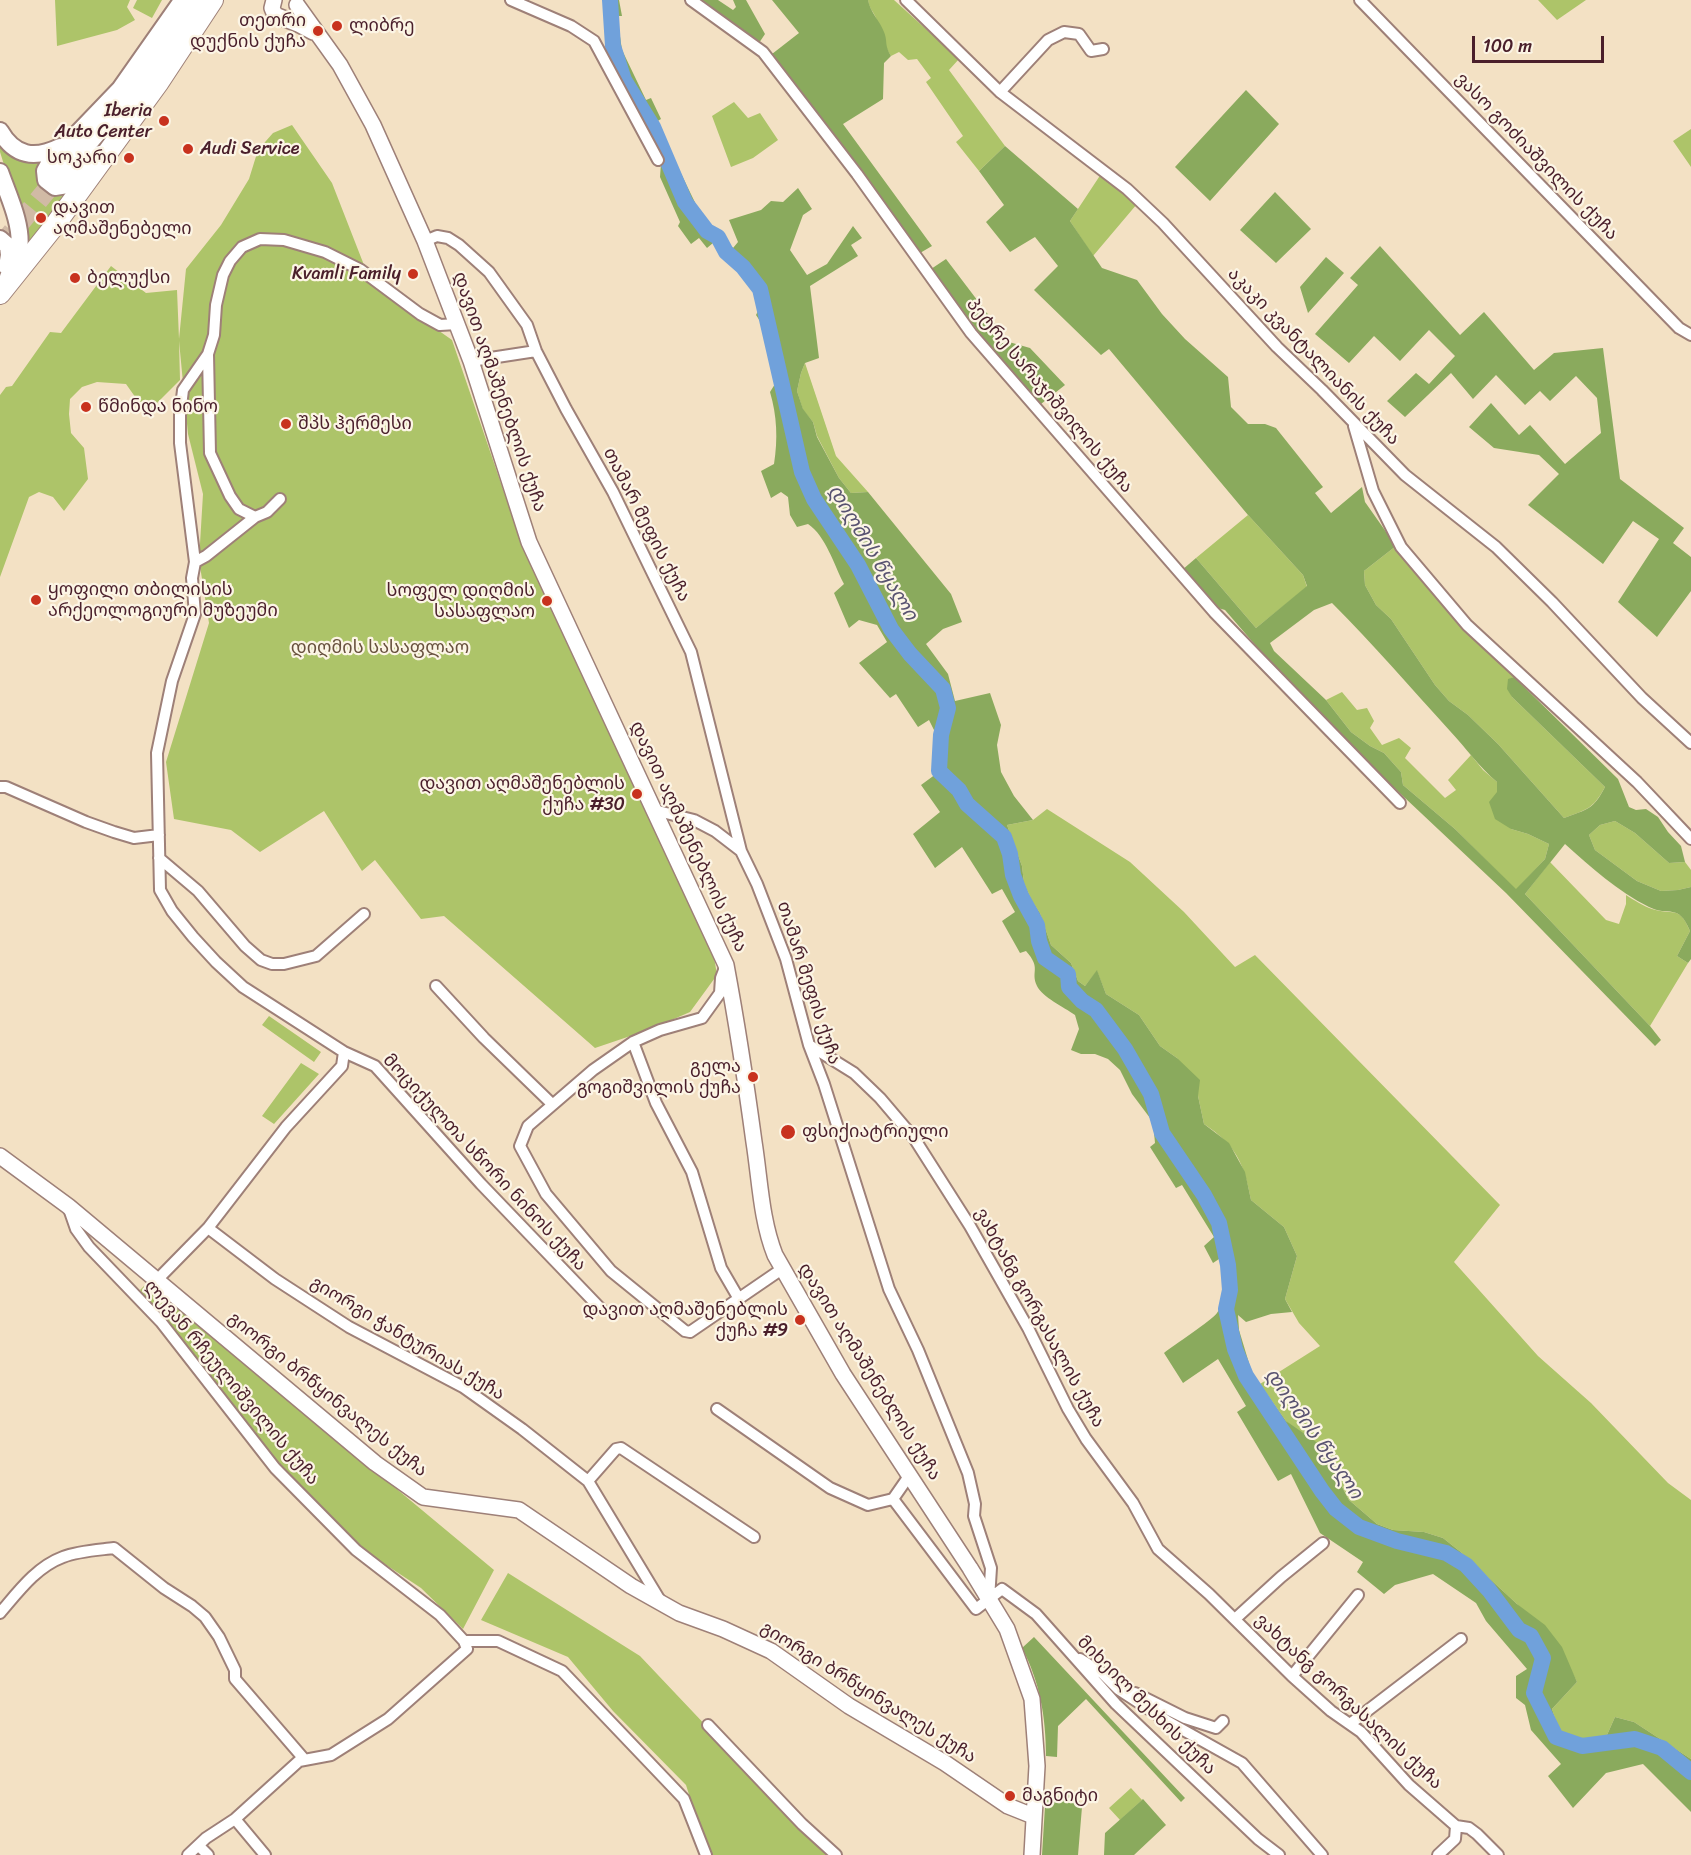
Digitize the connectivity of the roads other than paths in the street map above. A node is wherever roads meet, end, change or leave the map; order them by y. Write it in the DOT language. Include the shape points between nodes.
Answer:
graph roads {
  1 [pos="183,0"];
  2 [pos="192,0"];
  3 [pos="213,0"];
  4 [pos="274,0"];
  5 [pos="511,0"];
  6 [pos="691,0"];
  7 [pos="906,0"];
  8 [pos="1360,0"];
  9 [pos="296,1"];
  10 [pos="286,19"];
  11 [pos="321,38"];
  12 [pos="1103,49"];
  13 [pos="1000,92"];
  14 [pos="0,132"];
  15 [pos="115,141"];
  16 [pos="66,144"];
  17 [pos="658,160"];
  18 [pos="0,172"];
  19 [pos="56,179"];
  20 [pos="7,191"];
  21 [pos="0,214"];
  22 [pos="0,239"];
  23 [pos="424,241"];
  24 [pos="2,291"];
  25 [pos="458,324"];
  26 [pos="1691,335"];
  27 [pos="536,351"];
  28 [pos="208,354"];
  29 [pos="471,361"];
  30 [pos="1353,422"];
  31 [pos="280,499"];
  32 [pos="255,517"];
  33 [pos="195,562"];
  34 [pos="1691,743"];
  35 [pos="0,787"];
  36 [pos="1400,803"];
  37 [pos="654,810"];
  38 [pos="159,834"];
  39 [pos="1691,839"];
  40 [pos="741,851"];
  41 [pos="159,858"];
  42 [pos="364,914"];
  43 [pos="726,966"];
  44 [pos="436,986"];
  45 [pos="633,1042"];
  46 [pos="809,1045"];
  47 [pos="344,1052"];
  48 [pos="552,1104"];
  49 [pos="0,1156"];
  50 [pos="68,1206"];
  51 [pos="208,1227"];
  52 [pos="782,1269"];
  53 [pos="156,1281"];
  54 [pos="739,1299"];
  55 [pos="601,1310"];
  56 [pos="717,1409"];
  57 [pos="909,1476"];
  58 [pos="588,1481"];
  59 [pos="893,1500"];
  60 [pos="754,1537"];
  61 [pos="1323,1543"];
  62 [pos="1358,1595"];
  63 [pos="989,1599"];
  64 [pos="663,1605"];
  65 [pos="0,1613"];
  66 [pos="1234,1619"];
  67 [pos="1461,1639"];
  68 [pos="464,1641"];
  69 [pos="1067,1651"];
  70 [pos="1102,1672"];
  71 [pos="1292,1676"];
  72 [pos="1223,1721"];
  73 [pos="1350,1724"];
  74 [pos="708,1725"];
  75 [pos="304,1759"];
  76 [pos="1033,1816"];
  77 [pos="234,1819"];
  78 [pos="1456,1826"];
  79 [pos="199,1846"];
  80 [pos="188,1855"];
  81 [pos="207,1855"];
  82 [pos="265,1855"];
  83 [pos="706,1855"];
  84 [pos="836,1855"];
  85 [pos="1032,1855"];
  86 [pos="1280,1855"];
  87 [pos="1322,1855"];
  88 [pos="1438,1855"];
  89 [pos="1498,1855"];
  1 -- 16 [label="main road" via="120,89"];
  2 -- 19 [label="highway" via="154,63"];
  3 -- 15 [label="highway"];
  4 -- 10 [label="street" via="273,12"];
  5 -- 17 [label="street" via="572,26 594,40"];
  6 -- 36 [label="street, პეტრე სარაჯიშვილის ქუჩა" via="763,52 971,333 1214,612"];
  7 -- 13 [label="street, აკაკი კვანტალიანის ქუჩა"];
  8 -- 26 [label="street, ვასო გოძიაშვილის ქუჩა"];
  9 -- 10 [label="street" via="296,13"];
  9 -- 11 [label="street, დავით აღმაშენებლის ქუჩა"];
  10 -- 11 [label="street, დავით აღმაშენებლის ქუჩა"];
  11 -- 23 [label="street, დავით აღმაშენებლის ქუჩა" via="373,125"];
  12 -- 13 [label="street" via="1091,51 1079,34 1064,32 1048,40"];
  13 -- 30 [label="street, აკაკი კვანტალიანის ქუჩა" via="1127,189"];
  14 -- 16 [label="main road" via="14,147 32,155"];
  15 -- 16 [label="main road" via="67,185 55,187 46,180 45,171"];
  15 -- 24 [label="highway"];
  18 -- 20 [label="main road"];
  20 -- 21 [label="main road"];
  20 -- 24 [label="main road" via="20,246"];
  22 -- 24 [label="main road" via="9,250"];
  23 -- 25 [label="street, დავით აღმაშენებლის ქუჩა"];
  23 -- 27 [label="street, თამარ მეფის ქუჩა" via="437,236 448,238 489,272 527,325"];
  25 -- 28 [label="street, მოციქულთა სწორი ნინოს ქუჩა" via="440,325 361,270 325,252 284,240 260,239 242,247 223,275"];
  25 -- 29 [label="street, დავით აღმაშენებლის ქუჩა"];
  27 -- 29 [label="street"];
  27 -- 40 [label="street, თამარ მეფის ქუჩა" via="613,492 691,652"];
  28 -- 32 [label="street, მოციქულთა სწორი ნინოს ქუჩა" via="210,453 239,510"];
  28 -- 33 [label="street, მოციქულთა სწორი ნინოს ქუჩა" via="183,390 180,415"];
  29 -- 37 [label="street, დავით აღმაშენებლის ქუჩა" via="529,542"];
  30 -- 34 [label="street, აკაკი კვანტალიანის ქუჩა" via="1404,475 1496,547"];
  30 -- 39 [label="street" via="1373,491 1401,547 1467,625 1637,782"];
  31 -- 32 [label="street"];
  32 -- 33 [label="street"];
  33 -- 38 [label="street, მოციქულთა სწორი ნინოს ქუჩა" via="195,614 172,681 157,753"];
  35 -- 38 [label="street" via="134,838"];
  37 -- 40 [label="street" via="694,820"];
  37 -- 43 [label="street, დავით აღმაშენებლის ქუჩა"];
  38 -- 41 [label="street, მოციქულთა სწორი ნინოს ქუჩა"];
  40 -- 46 [label="street, თამარ მეფის ქუჩა" via="786,959"];
  41 -- 42 [label="street" via="198,891 245,946 272,964 316,956"];
  41 -- 47 [label="street, მოციქულთა სწორი ნინოს ქუჩა" via="160,890 172,911 216,962 261,1000"];
  43 -- 45 [label="street" via="720,993 702,1018"];
  43 -- 52 [label="street, დავით აღმაშენებლის ქუჩა" via="769,1240"];
  44 -- 48 [label="street"];
  45 -- 48 [label="street"];
  45 -- 54 [label="street" via="656,1103 692,1172 721,1268"];
  46 -- 63 [label="street, თამარ მეფის ქუჩა" via="889,1289 968,1473 974,1516 991,1568"];
  46 -- 66 [label="street, ვახტანგ გორგასალის ქუჩა" via="854,1073 914,1138 1028,1328 1068,1409 1133,1503 1158,1549"];
  47 -- 51 [label="street" via="342,1066 286,1127"];
  47 -- 55 [label="street, მოციქულთა სწორი ნინოს ქუჩა" via="375,1066"];
  48 -- 54 [label="street" via="528,1126 520,1146 546,1194 612,1271 688,1332"];
  49 -- 50 [label="street, გიორგი ბრწყინვალეს ქუჩა"];
  50 -- 53 [label="street, გიორგი ბრწყინვალეს ქუჩა"];
  50 -- 68 [label="street, ლევან რჩეულიშვილის ქუჩა" via="76,1229 89,1247 161,1322 275,1468 356,1550 440,1615"];
  51 -- 53 [label="street"];
  51 -- 58 [label="street, გიორგი ჭანტურიას ქუჩა" via="275,1279 349,1326 463,1388"];
  52 -- 54 [label="street"];
  52 -- 57 [label="street, დავით აღმაშენებლის ქუჩა"];
  53 -- 64 [label="street, გიორგი ბრწყინვალეს ქუჩა" via="375,1463 423,1497 519,1510"];
  56 -- 59 [label="street" via="830,1488 868,1505"];
  57 -- 59 [label="street"];
  57 -- 63 [label="street, დავით აღმაშენებლის ქუჩა"];
  58 -- 60 [label="street" via="614,1450 621,1448"];
  58 -- 64 [label="street, გიორგი ჭანტურიას ქუჩა"];
  59 -- 63 [label="street" via="976,1609"];
  61 -- 66 [label="street"];
  62 -- 71 [label="street"];
  63 -- 69 [label="street, მიხეილ მესხის ქუჩა" via="1002,1589 1036,1614"];
  63 -- 76 [label="street, დავით აღმაშენებლის ქუჩა" via="1006,1629 1032,1699 1037,1766"];
  64 -- 76 [label="street, გიორგი ბრწყინვალეს ქუჩა" via="771,1651 849,1706 1008,1806"];
  65 -- 75 [label="street" via="27,1582 63,1556 114,1548 205,1617 227,1653 235,1679"];
  66 -- 71 [label="street, ვახტანგ გორგასალის ქუჩა"];
  67 -- 73 [label="street"];
  68 -- 75 [label="street" via="467,1649 388,1719 331,1755"];
  68 -- 83 [label="street" via="498,1641 562,1671 684,1799"];
  69 -- 70 [label="street"];
  69 -- 86 [label="street, მიხეილ მესხის ქუჩა" via="1125,1712 1258,1839"];
  70 -- 72 [label="street" via="1185,1718 1216,1728"];
  70 -- 87 [label="street" via="1118,1689 1167,1721 1242,1763"];
  71 -- 73 [label="street, ვახტანგ გორგასალის ქუჩა"];
  73 -- 78 [label="street, ვახტანგ გორგასალის ქუჩა" via="1409,1785"];
  74 -- 84 [label="street"];
  75 -- 77 [label="street"];
  76 -- 85 [label="street, დავით აღმაშენებლის ქუჩა"];
  77 -- 79 [label="street"];
  77 -- 82 [label="street"];
  78 -- 88 [label="street" via="1455,1839"];
  78 -- 89 [label="street, ვახტანგ გორგასალის ქუჩა" via="1469,1828"];
  79 -- 80 [label="street"];
  79 -- 81 [label="street"];
}
